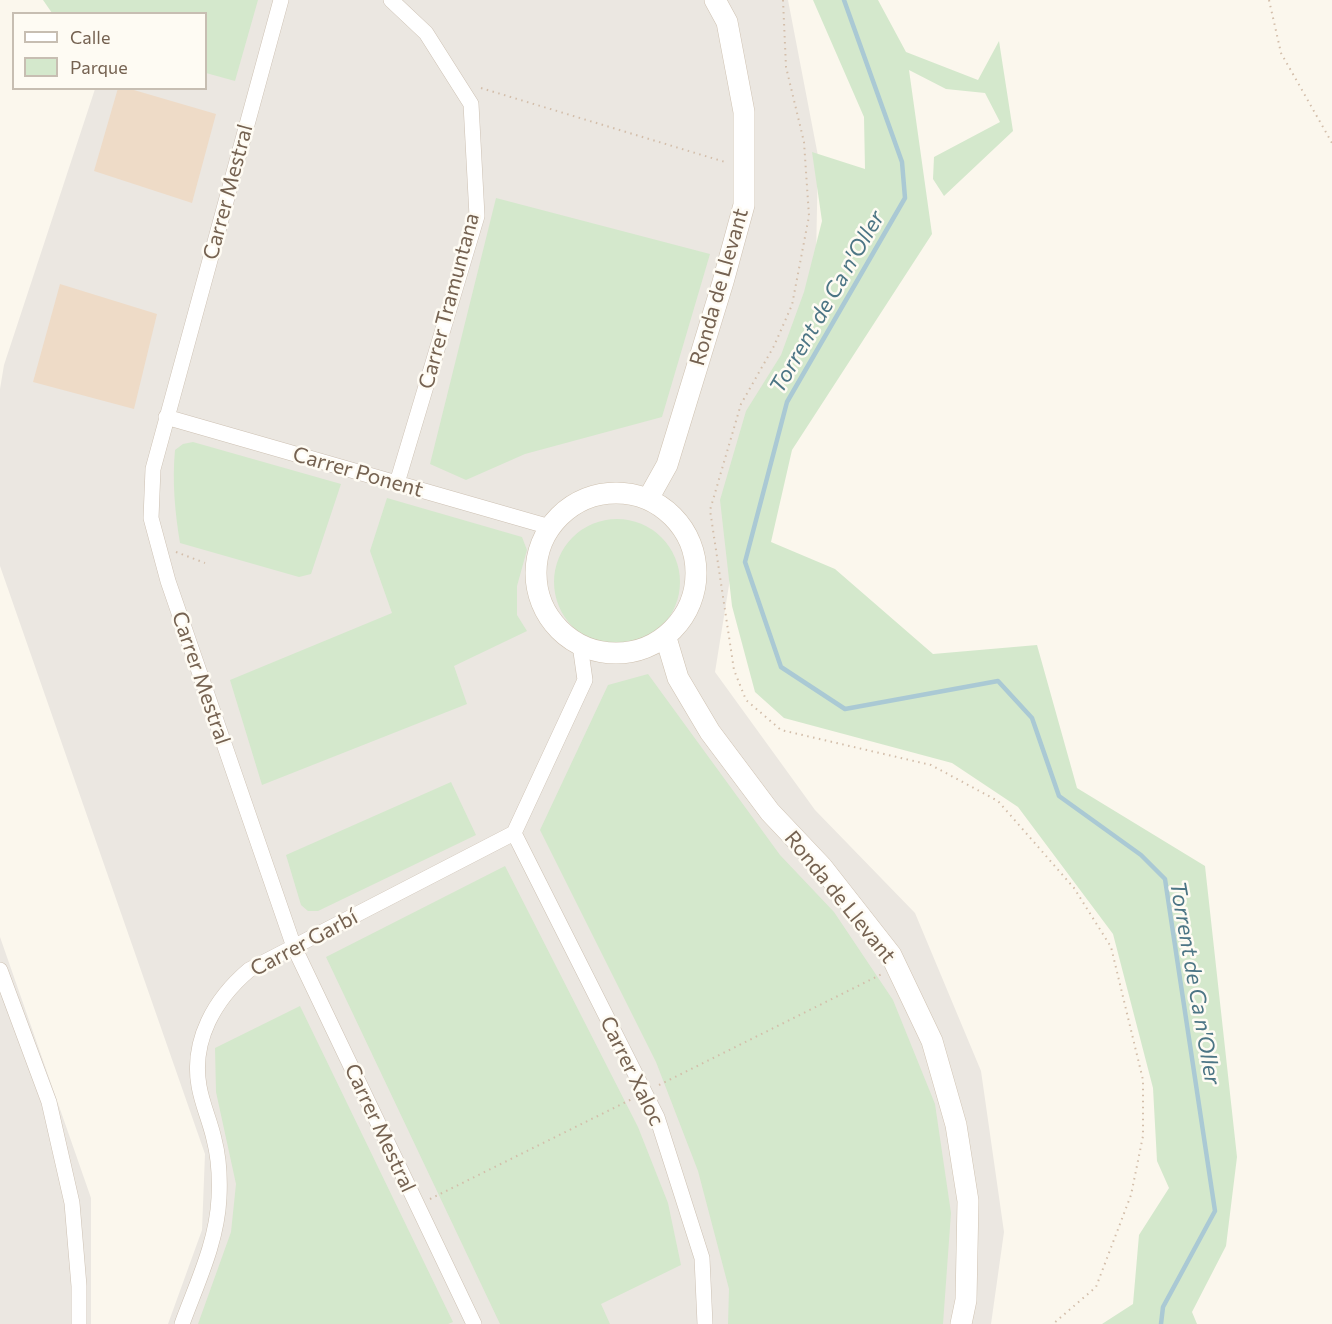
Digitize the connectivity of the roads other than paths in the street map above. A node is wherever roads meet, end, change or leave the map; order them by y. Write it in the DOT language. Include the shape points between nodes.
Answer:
graph roads {
  1 [pos="281,0"];
  2 [pos="391,0"];
  3 [pos="715,0"];
  4 [pos="166,417"];
  5 [pos="397,483"];
  6 [pos="648,499"];
  7 [pos="550,527"];
  8 [pos="666,638"];
  9 [pos="580,645"];
  10 [pos="513,833"];
  11 [pos="294,947"];
  12 [pos="0,970"];
  13 [pos="79,1324"];
  14 [pos="182,1324"];
  15 [pos="474,1324"];
  16 [pos="705,1324"];
  17 [pos="962,1324"];
  1 -- 4 [label="street, Carrer Mestral"];
  2 -- 5 [label="street, Carrer Tramuntana" via="426,33 471,104 477,216"];
  3 -- 6 [label="main road, Ronda de Llevant" via="727,22 744,112 744,205 667,465"];
  4 -- 5 [label="street, Carrer Ponent"];
  4 -- 11 [label="street, Carrer Mestral" via="153,469 151,518 168,581"];
  5 -- 7 [label="street, Carrer Ponent"];
  6 -- 7 [label="main road" via="621,492 595,495 569,508"];
  6 -- 8 [label="main road" via="662,506 682,526 696,554 698,582 683,621"];
  7 -- 9 [label="main road" via="538,552 539,598 548,616"];
  8 -- 9 [label="main road" via="641,651 607,654"];
  8 -- 17 [label="main road, Ronda de Llevant" via="678,678 711,732 770,812 822,867 891,955 932,1041 956,1125 968,1201"];
  9 -- 10 [label="street" via="585,680"];
  10 -- 11 [label="street, Carrer Garbí"];
  10 -- 16 [label="street, Carrer Xaloc" via="657,1117 702,1258"];
  11 -- 14 [label="street, Carrer Garbí" via="249,970 233,984 204,1031 198,1052 198,1085 218,1156 219,1199 213,1239"];
  11 -- 15 [label="street, Carrer Mestral"];
  12 -- 13 [label="street" via="49,1102 72,1203"];
}
